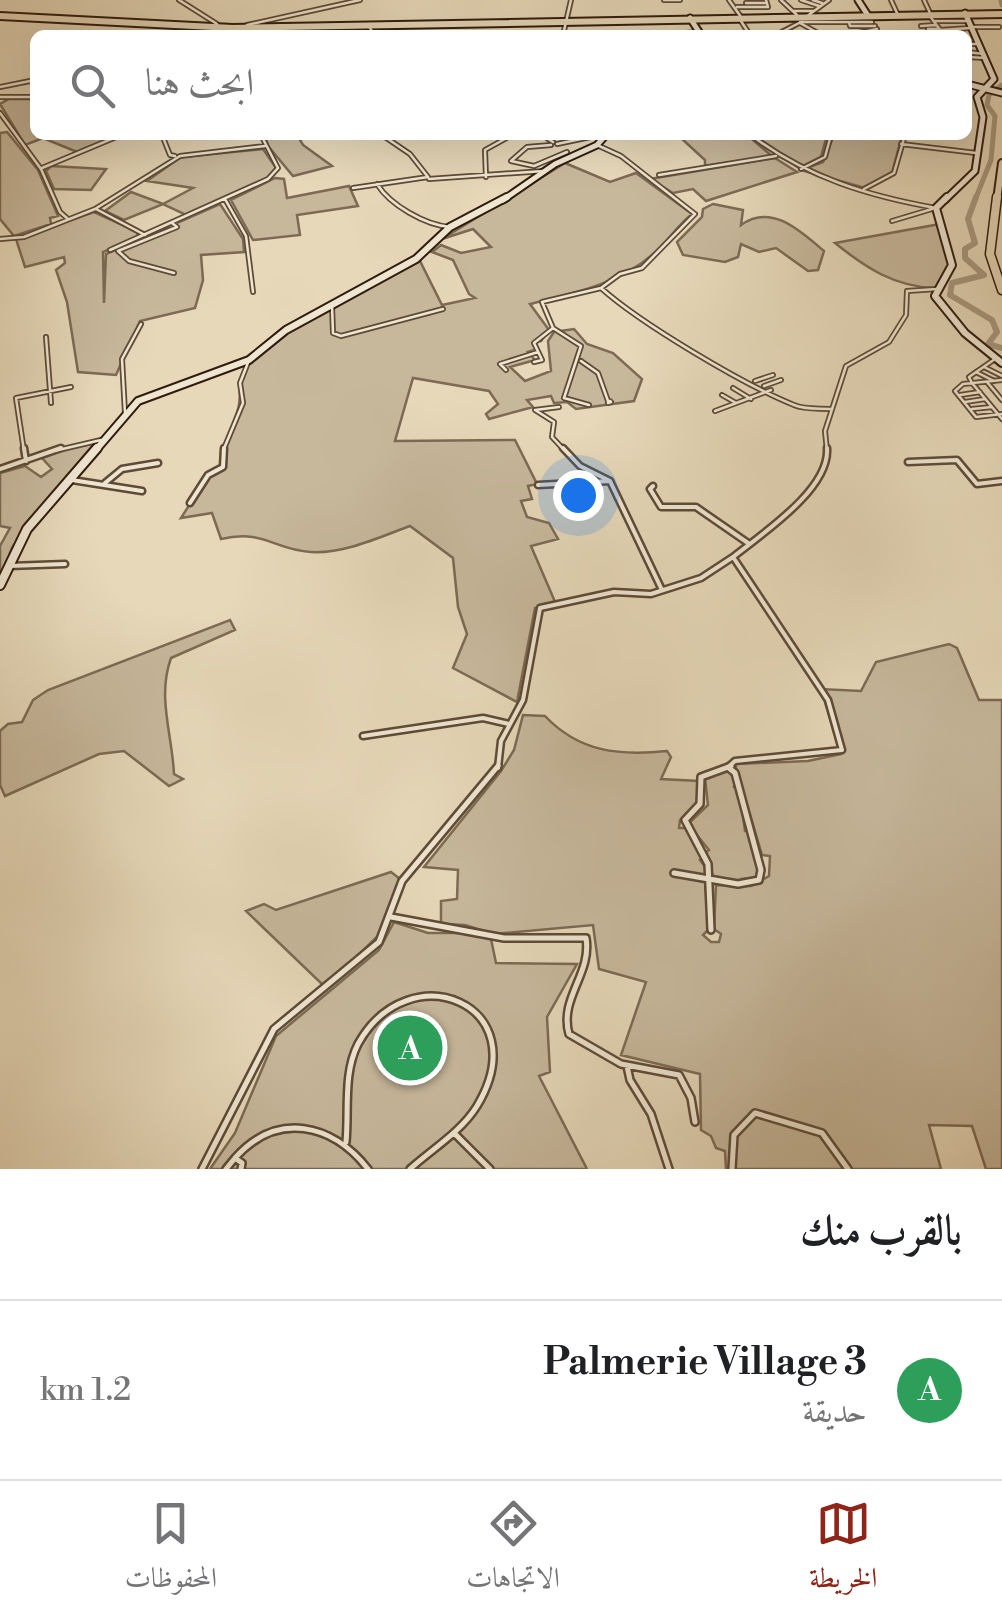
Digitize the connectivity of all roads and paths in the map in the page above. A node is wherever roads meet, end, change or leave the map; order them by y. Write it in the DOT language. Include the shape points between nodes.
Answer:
graph roads {
  1 [pos="179,0"];
  2 [pos="360,0"];
  3 [pos="570,0"];
  4 [pos="664,0"];
  5 [pos="680,0"];
  6 [pos="728,0"];
  7 [pos="781,0"];
  8 [pos="801,0"];
  9 [pos="812,0"];
  10 [pos="829,0"];
  11 [pos="867,0"];
  12 [pos="891,0"];
  13 [pos="924,0"];
  14 [pos="766,2"];
  15 [pos="859,2"];
  16 [pos="746,3"];
  17 [pos="820,5"];
  18 [pos="737,8"];
  19 [pos="897,13"];
  20 [pos="998,13"];
  21 [pos="929,14"];
  22 [pos="0,16"];
  23 [pos="740,16"];
  24 [pos="690,18"];
  25 [pos="797,18"];
  26 [pos="810,18"];
  27 [pos="567,20"];
  28 [pos="822,20"];
  29 [pos="862,20"];
  30 [pos="846,21"];
  31 [pos="956,21"];
  32 [pos="969,21"];
  33 [pos="368,26"];
  34 [pos="875,26"];
  35 [pos="921,26"];
  36 [pos="999,27"];
  37 [pos="244,28"];
  38 [pos="814,28"];
  39 [pos="850,28"];
  40 [pos="928,29"];
  41 [pos="962,29"];
  42 [pos="194,30"];
  43 [pos="219,30"];
  44 [pos="233,30"];
  45 [pos="256,30"];
  46 [pos="273,30"];
  47 [pos="371,30"];
  48 [pos="564,30"];
  49 [pos="698,30"];
  50 [pos="747,30"];
  51 [pos="785,30"];
  52 [pos="815,30"];
  53 [pos="854,30"];
  54 [pos="868,30"];
  55 [pos="878,30"];
  56 [pos="939,30"];
  57 [pos="972,39"];
  58 [pos="978,41"];
  59 [pos="972,43"];
  60 [pos="972,55"];
  61 [pos="985,56"];
  62 [pos="30,81"];
  63 [pos="0,87"];
  64 [pos="993,91"];
  65 [pos="30,97"];
  66 [pos="977,97"];
  67 [pos="0,98"];
  68 [pos="972,98"];
  69 [pos="0,113"];
  70 [pos="109,140"];
  71 [pos="164,140"];
  72 [pos="263,140"];
  73 [pos="389,140"];
  74 [pos="503,140"];
  75 [pos="549,140"];
  76 [pos="576,140"];
  77 [pos="600,140"];
  78 [pos="757,140"];
  79 [pos="830,140"];
  80 [pos="903,140"];
  81 [pos="554,144"];
  82 [pos="901,144"];
  83 [pos="597,145"];
  84 [pos="265,146"];
  85 [pos="980,153"];
  86 [pos="571,154"];
  87 [pos="776,156"];
  88 [pos="170,158"];
  89 [pos="37,164"];
  90 [pos="50,164"];
  91 [pos="1002,168"];
  92 [pos="41,169"];
  93 [pos="797,170"];
  94 [pos="544,171"];
  95 [pos="486,177"];
  96 [pos="646,178"];
  97 [pos="426,179"];
  98 [pos="376,182"];
  99 [pos="353,188"];
  100 [pos="1000,188"];
  101 [pos="864,190"];
  102 [pos="226,202"];
  103 [pos="95,209"];
  104 [pos="936,209"];
  105 [pos="1002,210"];
  106 [pos="68,219"];
  107 [pos="892,221"];
  108 [pos="172,223"];
  109 [pos="450,228"];
  110 [pos="145,234"];
  111 [pos="0,239"];
  112 [pos="110,250"];
  113 [pos="174,273"];
  114 [pos="1002,278"];
  115 [pos="602,288"];
  116 [pos="938,290"];
  117 [pos="1002,290"];
  118 [pos="254,292"];
  119 [pos="332,305"];
  120 [pos="444,308"];
  121 [pos="141,324"];
  122 [pos="553,328"];
  123 [pos="46,337"];
  124 [pos="538,352"];
  125 [pos="249,360"];
  126 [pos="581,361"];
  127 [pos="999,361"];
  128 [pos="534,362"];
  129 [pos="984,367"];
  130 [pos="506,370"];
  131 [pos="976,372"];
  132 [pos="773,375"];
  133 [pos="1002,378"];
  134 [pos="782,380"];
  135 [pos="755,381"];
  136 [pos="994,381"];
  137 [pos="987,382"];
  138 [pos="972,384"];
  139 [pos="764,386"];
  140 [pos="71,387"];
  141 [pos="733,388"];
  142 [pos="49,390"];
  143 [pos="770,390"];
  144 [pos="980,392"];
  145 [pos="722,395"];
  146 [pos="957,396"];
  147 [pos="1001,397"];
  148 [pos="752,399"];
  149 [pos="986,399"];
  150 [pos="608,400"];
  151 [pos="963,402"];
  152 [pos="51,403"];
  153 [pos="736,403"];
  154 [pos="589,405"];
  155 [pos="559,406"];
  156 [pos="992,406"];
  157 [pos="832,409"];
  158 [pos="970,410"];
  159 [pos="715,411"];
  160 [pos="128,414"];
  161 [pos="1001,416"];
  162 [pos="107,440"];
  163 [pos="26,461"];
  164 [pos="908,462"];
  165 [pos="158,463"];
  166 [pos="0,469"];
  167 [pos="72,480"];
  168 [pos="610,480"];
  169 [pos="1002,482"];
  170 [pos="105,484"];
  171 [pos="538,485"];
  172 [pos="653,486"];
  173 [pos="142,491"];
  174 [pos="190,502"];
  175 [pos="748,543"];
  176 [pos="733,557"];
  177 [pos="65,564"];
  178 [pos="10,566"];
  179 [pos="0,585"];
  180 [pos="662,590"];
  181 [pos="509,724"];
  182 [pos="363,736"];
  183 [pos="729,768"];
  184 [pos="674,873"];
  185 [pos="708,880"];
  186 [pos="391,917"];
  187 [pos="711,930"];
  188 [pos="628,1066"];
  189 [pos="695,1122"];
  190 [pos="454,1133"];
  191 [pos="346,1142"];
  192 [pos="235,1158"];
  193 [pos="220,1162"];
  194 [pos="202,1169"];
  195 [pos="241,1169"];
  196 [pos="368,1169"];
  197 [pos="410,1169"];
  198 [pos="490,1169"];
  199 [pos="669,1169"];
  200 [pos="732,1169"];
  201 [pos="848,1169"];
  1 -- 43 [label="street"];
  2 -- 37 [label="street"];
  3 -- 27 [label="street"];
  4 -- 5 [label="street"];
  6 -- 18 [label="street"];
  7 -- 25 [label="street"];
  8 -- 17 [label="street"];
  9 -- 17 [label="street"];
  10 -- 17 [label="street"];
  11 -- 15 [label="street"];
  12 -- 19 [label="street"];
  13 -- 21 [label="street"];
  14 -- 16 [label="street"];
  14 -- 18 [label="street" via="767,7"];
  15 -- 29 [label="street"];
  17 -- 26 [label="street"];
  18 -- 23 [label="street"];
  19 -- 21 [label="main road"];
  19 -- 29 [label="main road"];
  20 -- 32 [label="main road"];
  21 -- 32 [label="main road"];
  21 -- 56 [label="street"];
  22 -- 42 [label="main road"];
  23 -- 24 [label="main road"];
  23 -- 25 [label="main road"];
  23 -- 50 [label="street"];
  24 -- 27 [label="main road"];
  24 -- 49 [label="street"];
  25 -- 26 [label="main road"];
  25 -- 51 [label="street"];
  25 -- 52 [label="street"];
  26 -- 28 [label="street"];
  26 -- 29 [label="main road"];
  26 -- 30 [label="street"];
  26 -- 38 [label="street"];
  27 -- 33 [label="main road"];
  27 -- 48 [label="street"];
  29 -- 30 [label="street"];
  29 -- 30 [label="street" via="850,26"];
  29 -- 34 [label="street"];
  29 -- 34 [label="street"];
  31 -- 32 [label="street"];
  31 -- 41 [label="street"];
  31 -- 56 [label="street"];
  32 -- 36 [label="street"];
  32 -- 41 [label="street"];
  32 -- 58 [label="street"];
  33 -- 46 [label="main road"];
  33 -- 47 [label="street"];
  34 -- 54 [label="street"];
  34 -- 55 [label="street"];
  35 -- 56 [label="street"];
  37 -- 44 [label="main road"];
  37 -- 45 [label="main road"];
  39 -- 53 [label="street"];
  40 -- 56 [label="street"];
  41 -- 56 [label="street"];
  57 -- 58 [label="street"];
  58 -- 59 [label="street"];
  58 -- 61 [label="street"];
  60 -- 61 [label="street"];
  61 -- 64 [label="street"];
  62 -- 63 [label="street"];
  64 -- 66 [label="street"];
  65 -- 67 [label="street"];
  66 -- 68 [label="street"];
  66 -- 85 [label="street"];
  69 -- 89 [label="street"];
  70 -- 90 [label="street"];
  71 -- 88 [label="street"];
  72 -- 84 [label="street"];
  73 -- 97 [label="street" via="410,154"];
  74 -- 95 [label="street" via="485,150"];
  75 -- 81 [label="street"];
  76 -- 81 [label="street"];
  77 -- 83 [label="street"];
  78 -- 87 [label="street"];
  79 -- 93 [label="street" via="825,157"];
  80 -- 82 [label="street"];
  81 -- 86 [label="street"];
  81 -- 86 [label="street" via="528,147 512,161 534,166"];
  82 -- 85 [label="street"];
  82 -- 101 [label="street" via="894,174"];
  83 -- 86 [label="street"];
  83 -- 96 [label="street"];
  84 -- 88 [label="street"];
  84 -- 102 [label="street" via="277,170"];
  85 -- 104 [label="street" via="974,174"];
  86 -- 94 [label="street"];
  87 -- 93 [label="street"];
  87 -- 96 [label="street"];
  88 -- 103 [label="street"];
  89 -- 90 [label="street"];
  89 -- 92 [label="street"];
  90 -- 92 [label="street"];
  91 -- 100 [label="main road"];
  92 -- 106 [label="street"];
  93 -- 101 [label="street"];
  94 -- 95 [label="street"];
  94 -- 109 [label="street"];
  95 -- 97 [label="street"];
  96 -- 115 [label="street" via="695,214 646,265"];
  97 -- 98 [label="street"];
  98 -- 99 [label="street"];
  98 -- 109 [label="street" via="427,226"];
  100 -- 117 [label="main road" via="990,260"];
  101 -- 104 [label="street"];
  102 -- 108 [label="street"];
  102 -- 118 [label="street" via="246,236"];
  103 -- 106 [label="street"];
  103 -- 110 [label="street"];
  104 -- 107 [label="street"];
  104 -- 116 [label="street" via="952,266"];
  105 -- 114 [label="main road" via="996,255"];
  106 -- 111 [label="street"];
  108 -- 110 [label="street"];
  108 -- 113 [label="street" via="177,227 118,251 129,261"];
  109 -- 119 [label="street" via="416,260"];
  110 -- 112 [label="street"];
  115 -- 122 [label="street" via="542,302"];
  115 -- 135 [label="street" via="639,320 660,324 680,342"];
  116 -- 127 [label="street" via="941,308"];
  116 -- 157 [label="street" via="907,291 906,315 895,336 871,360 846,366"];
  119 -- 120 [label="street" via="332,333 341,336"];
  119 -- 125 [label="street"];
  121 -- 160 [label="street" via="122,359"];
  122 -- 124 [label="street" via="534,343"];
  122 -- 126 [label="street" via="580,345"];
  123 -- 142 [label="street"];
  124 -- 128 [label="street" via="542,360"];
  124 -- 130 [label="street" via="500,364"];
  125 -- 160 [label="street" via="154,392"];
  125 -- 174 [label="street" via="223,467 208,475"];
  126 -- 150 [label="street" via="598,372"];
  126 -- 154 [label="street" via="564,398"];
  127 -- 129 [label="street"];
  129 -- 131 [label="street"];
  129 -- 133 [label="street"];
  131 -- 136 [label="street"];
  131 -- 138 [label="street" via="968,378"];
  132 -- 135 [label="street"];
  133 -- 136 [label="street"];
  134 -- 139 [label="street"];
  135 -- 139 [label="street"];
  136 -- 137 [label="street"];
  137 -- 138 [label="street"];
  137 -- 147 [label="street"];
  138 -- 144 [label="street"];
  138 -- 146 [label="street" via="961,385"];
  139 -- 143 [label="street"];
  140 -- 142 [label="street"];
  141 -- 148 [label="street"];
  142 -- 152 [label="street"];
  142 -- 163 [label="street" via="16,398"];
  143 -- 148 [label="street"];
  143 -- 157 [label="street" via="796,407"];
  144 -- 146 [label="street"];
  144 -- 149 [label="street"];
  145 -- 153 [label="street"];
  146 -- 151 [label="street"];
  147 -- 149 [label="street"];
  148 -- 153 [label="street"];
  149 -- 151 [label="street"];
  149 -- 156 [label="street"];
  151 -- 158 [label="street"];
  153 -- 159 [label="street"];
  155 -- 168 [label="street" via="535,410 554,422 552,438 580,466"];
  156 -- 158 [label="street"];
  156 -- 161 [label="street"];
  157 -- 175 [label="street" via="823,474"];
  158 -- 161 [label="street" via="978,417"];
  160 -- 162 [label="street"];
  162 -- 163 [label="street"];
  162 -- 167 [label="street"];
  163 -- 166 [label="street"];
  164 -- 169 [label="street" via="957,460 976,484"];
  165 -- 170 [label="street" via="122,469"];
  167 -- 170 [label="street"];
  167 -- 178 [label="street" via="27,529"];
  168 -- 171 [label="street"];
  168 -- 180 [label="street"];
  170 -- 173 [label="street"];
  172 -- 175 [label="street" via="661,507 696,507 708,522"];
  175 -- 176 [label="street"];
  176 -- 180 [label="street" via="711,574"];
  176 -- 183 [label="street" via="828,700 842,750 735,761"];
  177 -- 178 [label="street"];
  178 -- 179 [label="street"];
  180 -- 181 [label="street" via="543,606 523,700"];
  181 -- 182 [label="street" via="483,718"];
  181 -- 186 [label="street" via="498,768 402,881"];
  183 -- 185 [label="street" via="701,777 700,804 685,820 705,855"];
  183 -- 185 [label="street" via="761,876 747,884"];
  184 -- 185 [label="street"];
  185 -- 187 [label="street"];
  186 -- 188 [label="street" via="504,938 586,938 588,952 564,1008 565,1027 575,1041"];
  186 -- 193 [label="street" via="369,954 274,1028"];
  188 -- 189 [label="street" via="682,1077"];
  188 -- 199 [label="street"];
  190 -- 191 [label="street" via="494,1072 492,1032 470,1004 419,996 380,1015 358,1045"];
  190 -- 197 [label="street"];
  190 -- 198 [label="street"];
  191 -- 192 [label="street" via="319,1130 284,1129 252,1140"];
  191 -- 196 [label="street"];
  192 -- 193 [label="street"];
  192 -- 195 [label="street"];
  193 -- 194 [label="street"];
  200 -- 201 [label="street" via="734,1136 755,1112 820,1132 835,1142"];
}
